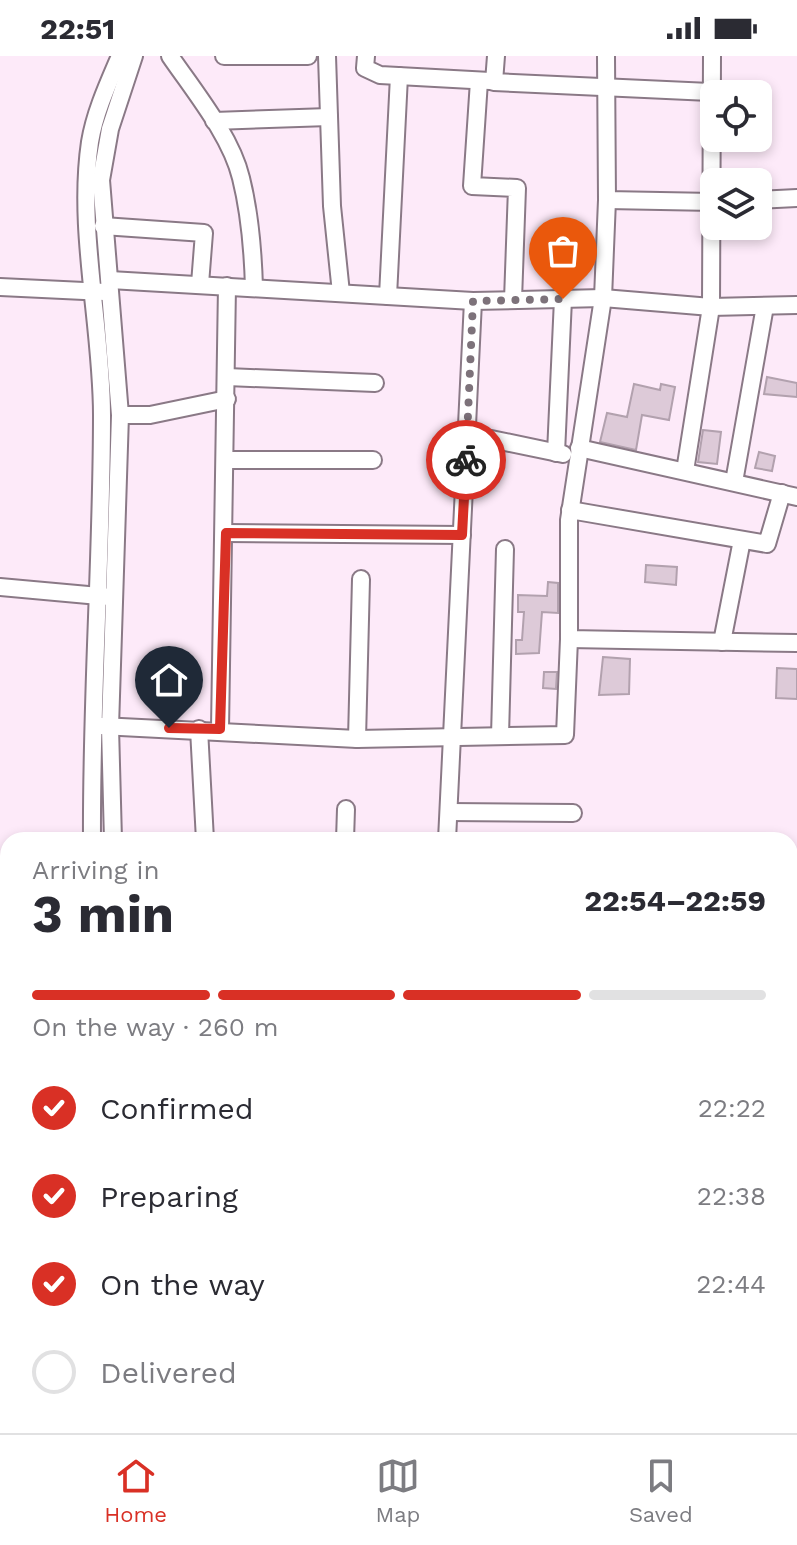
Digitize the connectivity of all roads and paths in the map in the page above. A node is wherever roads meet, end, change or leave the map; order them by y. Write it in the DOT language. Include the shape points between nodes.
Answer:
graph roads {
  1 [pos="120,56"];
  2 [pos="134,56"];
  3 [pos="170,56"];
  4 [pos="224,56"];
  5 [pos="308,56"];
  6 [pos="327,56"];
  7 [pos="366,56"];
  8 [pos="496,56"];
  9 [pos="606,56"];
  10 [pos="712,56"];
  11 [pos="399,76"];
  12 [pos="711,80"];
  13 [pos="487,81"];
  14 [pos="604,88"];
  15 [pos="700,92"];
  16 [pos="329,117"];
  17 [pos="214,121"];
  18 [pos="797,198"];
  19 [pos="772,199"];
  20 [pos="607,200"];
  21 [pos="700,202"];
  22 [pos="103,226"];
  23 [pos="712,240"];
  24 [pos="200,284"];
  25 [pos="227,286"];
  26 [pos="0,287"];
  27 [pos="105,287"];
  28 [pos="254,288"];
  29 [pos="341,293"];
  30 [pos="388,296"];
  31 [pos="603,298"];
  32 [pos="563,299"];
  33 [pos="513,300"];
  34 [pos="473,301"];
  35 [pos="797,305"];
  36 [pos="765,306"];
  37 [pos="711,307"];
  38 [pos="227,377"];
  39 [pos="375,383"];
  40 [pos="227,399"];
  41 [pos="120,415"];
  42 [pos="467,434"];
  43 [pos="556,453"];
  44 [pos="579,453"];
  45 [pos="227,460"];
  46 [pos="373,460"];
  47 [pos="685,471"];
  48 [pos="734,482"];
  49 [pos="789,495"];
  50 [pos="570,510"];
  51 [pos="226,533"];
  52 [pos="462,535"];
  53 [pos="742,540"];
  54 [pos="505,549"];
  55 [pos="361,579"];
  56 [pos="0,587"];
  57 [pos="109,597"];
  58 [pos="569,639"];
  59 [pos="722,642"];
  60 [pos="797,643"];
  61 [pos="91,726"];
  62 [pos="110,727"];
  63 [pos="199,729"];
  64 [pos="220,729"];
  65 [pos="500,736"];
  66 [pos="452,737"];
  67 [pos="357,739"];
  68 [pos="346,809"];
  69 [pos="449,812"];
  70 [pos="573,813"];
  71 [pos="92,832"];
  72 [pos="113,832"];
  73 [pos="205,832"];
  74 [pos="345,832"];
  75 [pos="448,832"];
  1 -- 27 [label="street" via="96,118 89,156 87,189"];
  2 -- 22 [label="street" via="110,129 101,180"];
  3 -- 17 [label="street"];
  4 -- 5 [label="street"];
  6 -- 16 [label="street"];
  7 -- 11 [label="street" via="365,68"];
  8 -- 13 [label="street"];
  9 -- 14 [label="street"];
  10 -- 12 [label="street"];
  11 -- 13 [label="street"];
  11 -- 30 [label="street"];
  13 -- 14 [label="street"];
  13 -- 33 [label="street" via="472,186 517,188"];
  14 -- 15 [label="street"];
  14 -- 20 [label="street"];
  16 -- 17 [label="street"];
  16 -- 29 [label="street"];
  17 -- 28 [label="street" via="241,175"];
  18 -- 19 [label="street"];
  20 -- 21 [label="street"];
  20 -- 31 [label="street"];
  22 -- 24 [label="street" via="204,233"];
  22 -- 27 [label="street"];
  23 -- 37 [label="street"];
  24 -- 25 [label="street"];
  24 -- 27 [label="street"];
  25 -- 28 [label="street"];
  25 -- 38 [label="street"];
  26 -- 27 [label="street"];
  27 -- 41 [label="street"];
  27 -- 57 [label="street" via="102,410"];
  28 -- 29 [label="street"];
  29 -- 30 [label="street"];
  30 -- 34 [label="street"];
  31 -- 32 [label="street"];
  31 -- 37 [label="street"];
  31 -- 44 [label="street"];
  32 -- 33 [label="street"];
  32 -- 43 [label="street"];
  33 -- 34 [label="street"];
  34 -- 42 [label="street"];
  35 -- 36 [label="street"];
  36 -- 37 [label="street"];
  36 -- 48 [label="street"];
  37 -- 47 [label="street"];
  38 -- 39 [label="street"];
  38 -- 40 [label="street"];
  40 -- 41 [label="street" via="150,415"];
  40 -- 45 [label="street"];
  41 -- 57 [label="street"];
  42 -- 43 [label="street"];
  42 -- 52 [label="street"];
  43 -- 44 [label="street"];
  44 -- 47 [label="street"];
  44 -- 50 [label="street"];
  45 -- 46 [label="street"];
  45 -- 51 [label="street"];
  47 -- 48 [label="street"];
  48 -- 49 [label="street"];
  49 -- 53 [label="street" via="767,544"];
  50 -- 53 [label="street"];
  50 -- 58 [label="street"];
  51 -- 52 [label="street"];
  51 -- 64 [label="street"];
  52 -- 66 [label="street"];
  53 -- 59 [label="street"];
  54 -- 65 [label="street"];
  55 -- 67 [label="street"];
  56 -- 57 [label="street"];
  57 -- 61 [label="street"];
  57 -- 62 [label="street"];
  58 -- 59 [label="street"];
  58 -- 65 [label="street" via="565,735"];
  59 -- 60 [label="street"];
  61 -- 62 [label="street"];
  61 -- 71 [label="street"];
  62 -- 63 [label="street"];
  62 -- 72 [label="street"];
  63 -- 64 [label="street"];
  63 -- 73 [label="street"];
  64 -- 67 [label="street"];
  65 -- 66 [label="street"];
  66 -- 67 [label="street"];
  66 -- 69 [label="street"];
  68 -- 74 [label="street"];
  69 -- 70 [label="street"];
  69 -- 75 [label="street"];
}
